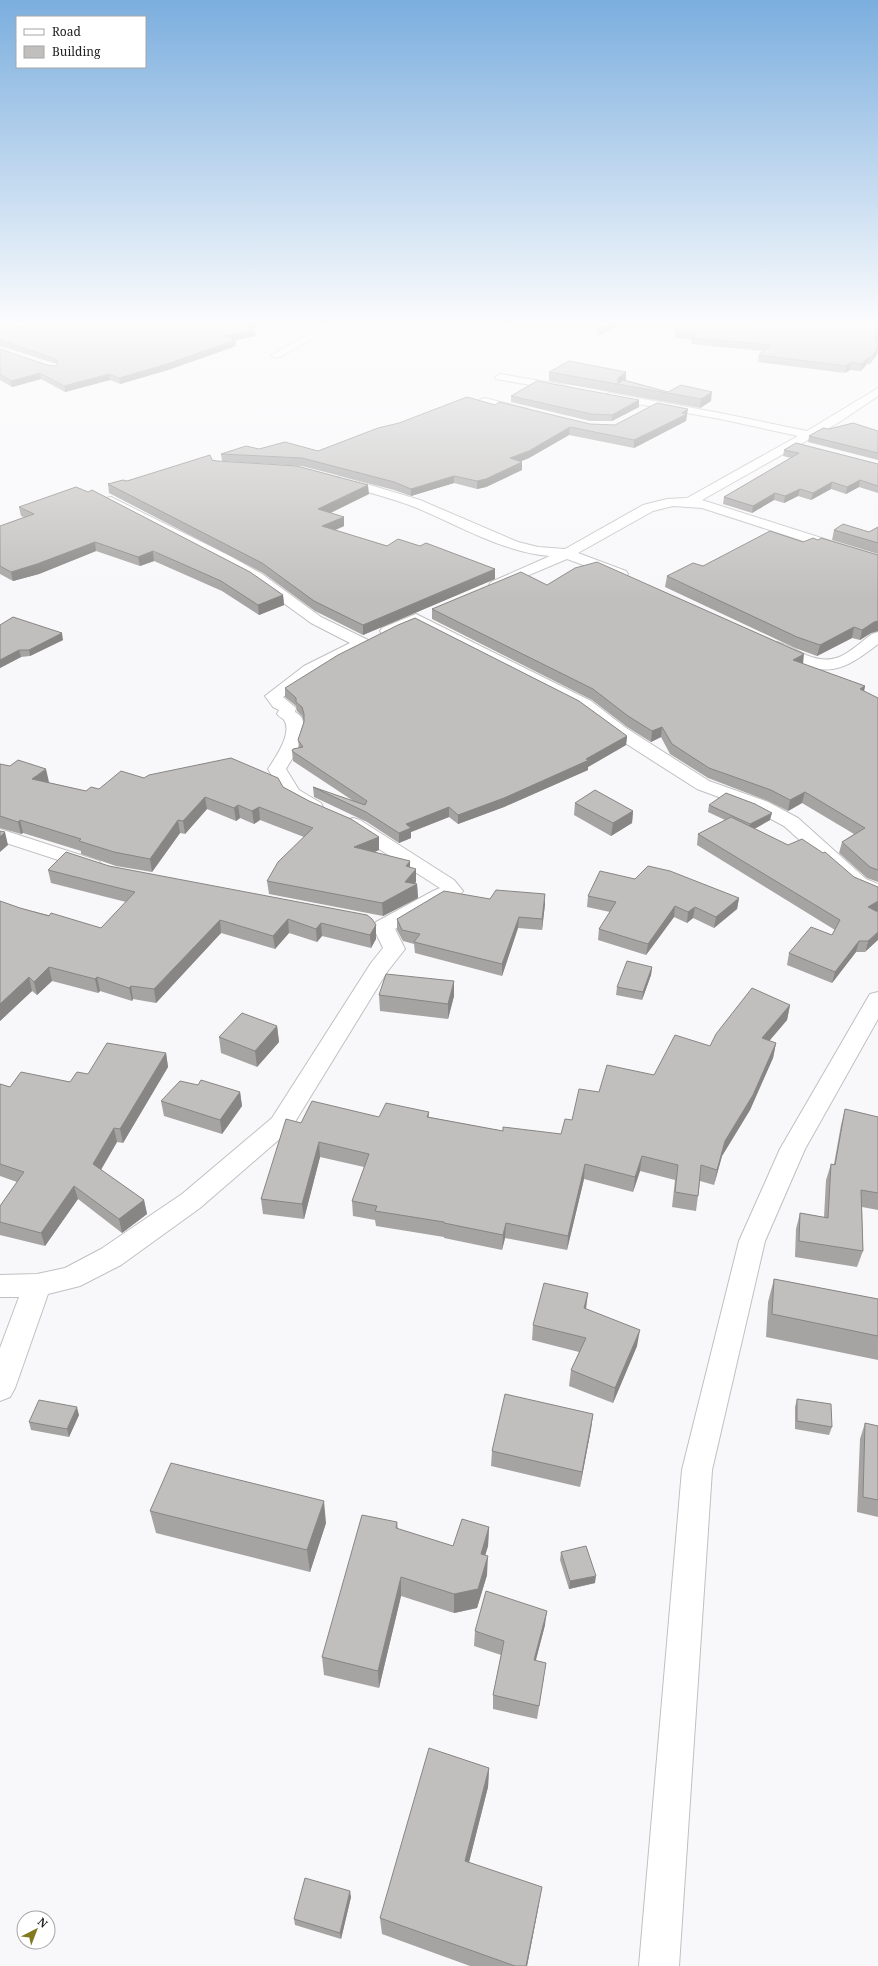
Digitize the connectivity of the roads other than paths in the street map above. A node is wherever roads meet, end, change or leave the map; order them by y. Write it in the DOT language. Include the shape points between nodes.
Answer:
graph roads {
  1 [pos="713,416"];
  2 [pos="842,416"];
  3 [pos="809,435"];
  4 [pos="793,444"];
  5 [pos="807,447"];
  6 [pos="325,476"];
  7 [pos="99,495"];
  8 [pos="690,502"];
  9 [pos="565,553"];
  10 [pos="878,561"];
  11 [pos="631,579"];
  12 [pos="480,592"];
  13 [pos="878,637"];
  14 [pos="766,642"];
  15 [pos="362,643"];
  16 [pos="0,835"];
  17 [pos="112,872"];
  18 [pos="878,892"];
  19 [pos="878,999"];
  20 [pos="36,1285"];
  21 [pos="0,1286"];
  22 [pos="0,1388"];
  23 [pos="659,1966"];
  1 -- 3 [label="street"];
  2 -- 3 [label="street"];
  3 -- 4 [label="street"];
  4 -- 5 [label="street"];
  4 -- 8 [label="street"];
  6 -- 9 [label="street" via="395,496 513,545 538,551"];
  7 -- 15 [label="street" via="226,559 257,577 316,620"];
  8 -- 9 [label="street" via="666,503 645,509 608,532"];
  8 -- 10 [label="street"];
  9 -- 11 [label="street"];
  9 -- 12 [label="street"];
  13 -- 14 [label="street" via="844,661 830,665 812,662"];
  15 -- 18 [label="street" via="423,616 585,705 620,732 703,785 761,806 791,822 860,883"];
  15 -- 20 [label="street" via="310,669 273,696 288,708 286,714 292,717 295,729 292,744 276,768 292,794 359,827 447,884 453,891 375,924 394,950 379,968 281,1124 191,1201 111,1257 70,1278"];
  16 -- 17 [label="street"];
  19 -- 23 [label="street" via="793,1149 752,1241 697,1470"];
  20 -- 21 [label="street"];
  20 -- 22 [label="street"];
}
